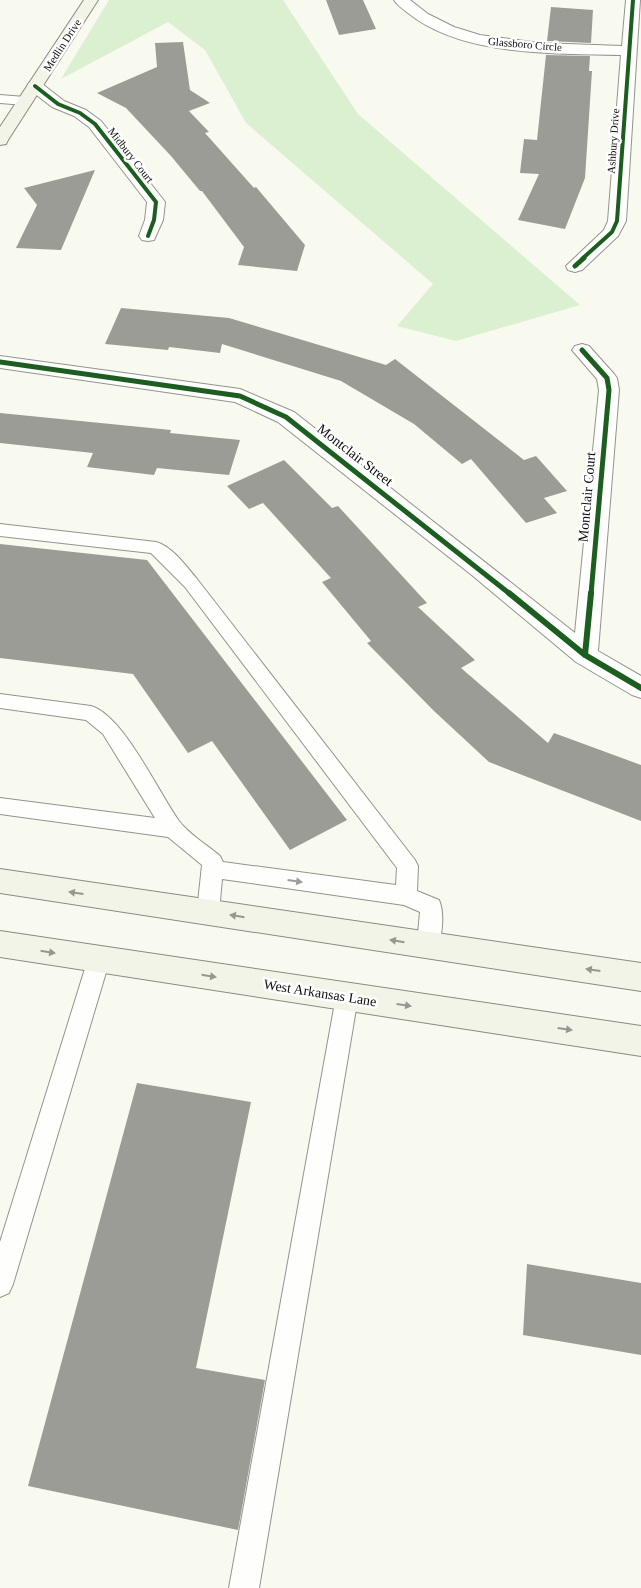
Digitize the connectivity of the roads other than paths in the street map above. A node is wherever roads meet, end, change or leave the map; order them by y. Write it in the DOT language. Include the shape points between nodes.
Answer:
graph roads {
  1 [pos="91,0"];
  2 [pos="401,0"];
  3 [pos="634,0"];
  4 [pos="630,51"];
  5 [pos="35,86"];
  6 [pos="0,99"];
  7 [pos="25,101"];
  8 [pos="0,140"];
  9 [pos="148,236"];
  10 [pos="574,266"];
  11 [pos="582,350"];
  12 [pos="0,362"];
  13 [pos="0,530"];
  14 [pos="585,655"];
  15 [pos="641,688"];
  16 [pos="0,701"];
  17 [pos="0,806"];
  18 [pos="173,828"];
  19 [pos="212,869"];
  20 [pos="0,881"];
  21 [pos="406,896"];
  22 [pos="208,912"];
  23 [pos="0,944"];
  24 [pos="428,945"];
  25 [pos="99,959"];
  26 [pos="641,977"];
  27 [pos="347,997"];
  28 [pos="641,1041"];
  29 [pos="0,1284"];
  30 [pos="244,1588"];
  1 -- 5 [label="main road, Medlin Drive"];
  2 -- 4 [label="street, Glassboro Circle" via="410,10 472,39"];
  3 -- 4 [label="street, Ashbury Drive"];
  4 -- 10 [label="street, Ashbury Drive" via="617,221 612,232"];
  5 -- 7 [label="main road, Medlin Drive"];
  5 -- 9 [label="street, Midbury Court" via="58,104 80,113 95,124 156,202"];
  6 -- 7 [label="lane"];
  7 -- 8 [label="main road, Medlin Drive"];
  11 -- 14 [label="street, Montclair Court" via="607,378 609,390"];
  12 -- 14 [label="street, Montclair Street" via="240,396 286,416"];
  13 -- 21 [label="lane" via="156,548 166,556 191,583 408,866"];
  14 -- 15 [label="street, Montclair Street"];
  16 -- 18 [label="lane" via="91,713 110,729"];
  17 -- 18 [label="lane"];
  18 -- 19 [label="lane" via="213,862"];
  19 -- 21 [label="lane, one-way"];
  19 -- 22 [label="lane"];
  22 -- 20 [label="main road, one-way"];
  21 -- 24 [label="lane" via="431,907"];
  24 -- 22 [label="main road, one-way"];
  23 -- 25 [label="main road, West Arkansas Lane, one-way"];
  26 -- 24 [label="main road, one-way"];
  25 -- 27 [label="main road, West Arkansas Lane, one-way"];
  25 -- 29 [label="lane"];
  27 -- 28 [label="main road, West Arkansas Lane, one-way"];
  27 -- 30 [label="lane"];
}
